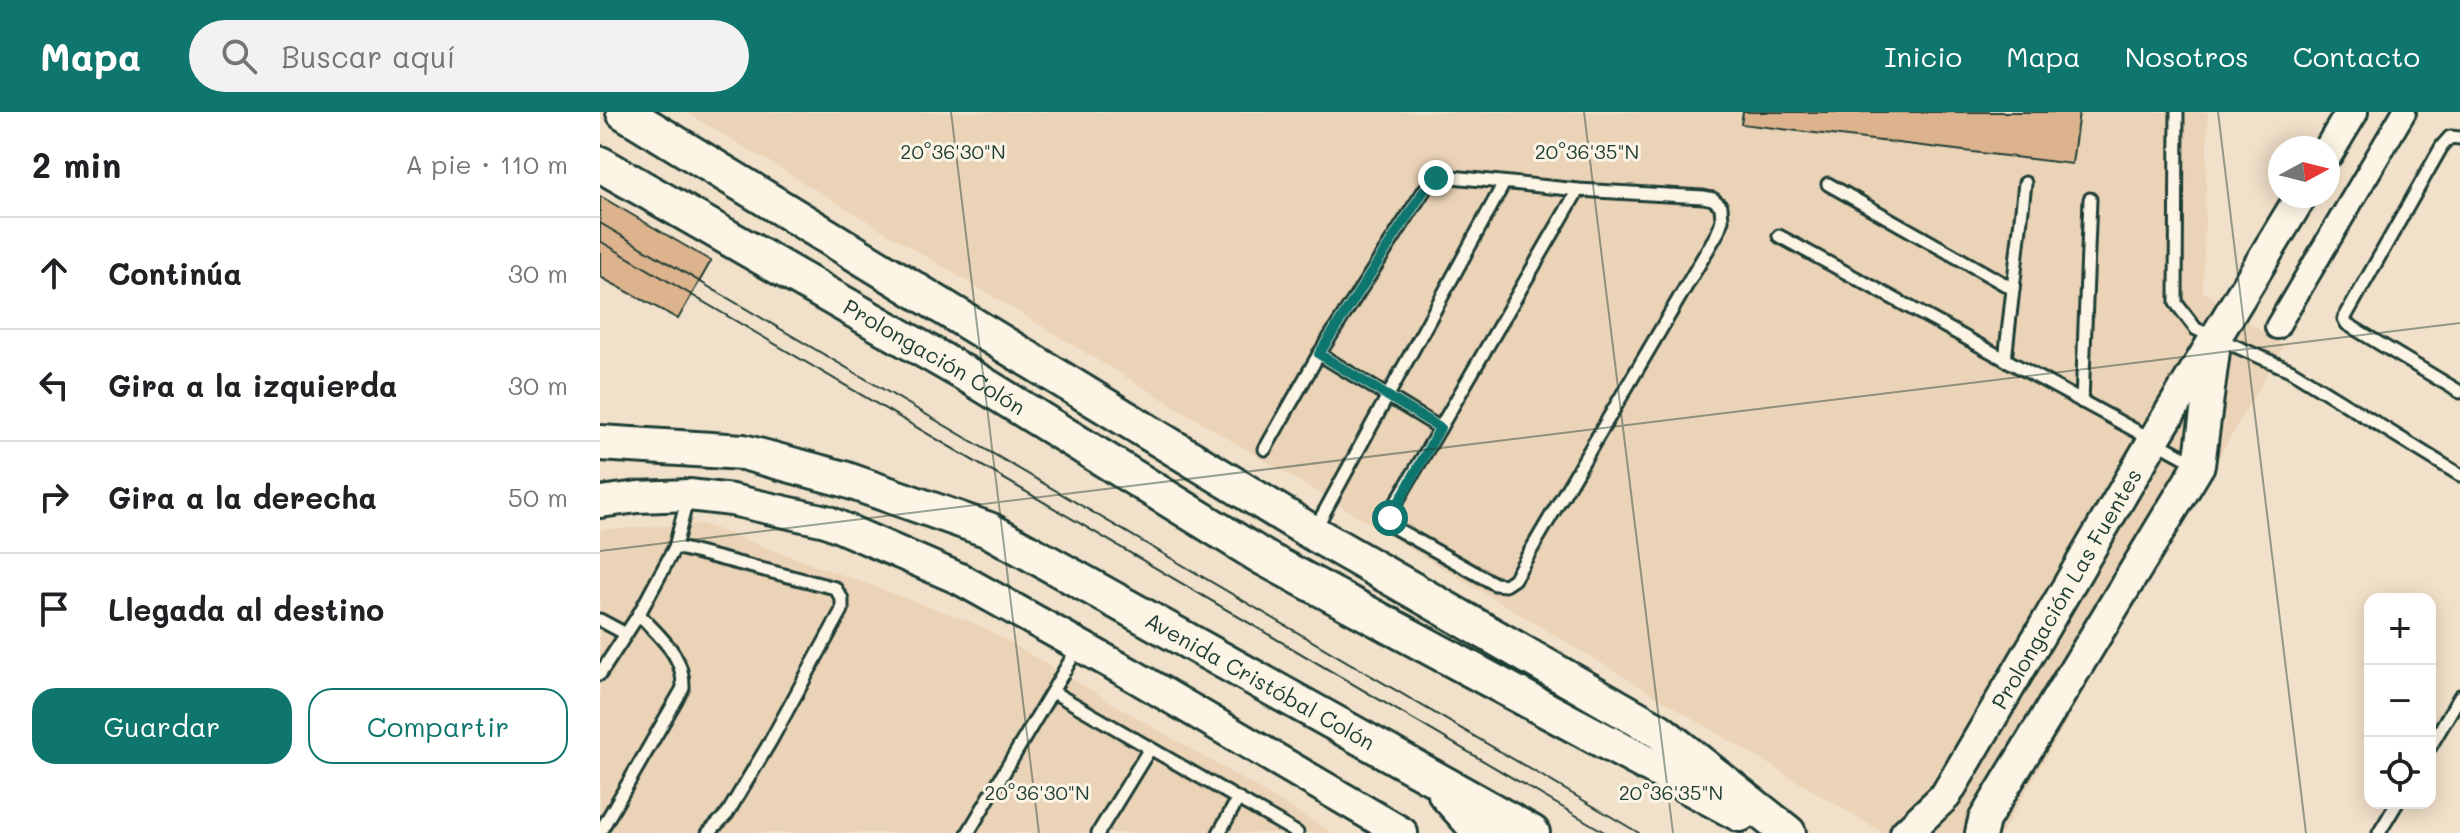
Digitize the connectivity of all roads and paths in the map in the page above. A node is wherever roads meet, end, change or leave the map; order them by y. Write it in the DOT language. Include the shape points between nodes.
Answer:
graph roads {
  1 [pos="624,112"];
  2 [pos="2177,112"];
  3 [pos="2352,112"];
  4 [pos="2404,112"];
  5 [pos="2338,136"];
  6 [pos="2460,138"];
  7 [pos="600,164"];
  8 [pos="1504,183"];
  9 [pos="2025,183"];
  10 [pos="1828,184"];
  11 [pos="1578,190"];
  12 [pos="2090,199"];
  13 [pos="2294,208"];
  14 [pos="1779,236"];
  15 [pos="2013,289"];
  16 [pos="2277,327"];
  17 [pos="2216,337"];
  18 [pos="1319,354"];
  19 [pos="2005,360"];
  20 [pos="2460,392"];
  21 [pos="1389,396"];
  22 [pos="2082,402"];
  23 [pos="1440,428"];
  24 [pos="2153,441"];
  25 [pos="600,443"];
  26 [pos="1265,449"];
  27 [pos="2199,465"];
  28 [pos="2460,475"];
  29 [pos="689,495"];
  30 [pos="604,499"];
  31 [pos="1313,533"];
  32 [pos="675,547"];
  33 [pos="639,614"];
  34 [pos="600,620"];
  35 [pos="626,634"];
  36 [pos="1080,645"];
  37 [pos="600,674"];
  38 [pos="1053,692"];
  39 [pos="2460,696"];
  40 [pos="2436,737"];
  41 [pos="1149,750"];
  42 [pos="1427,772"];
  43 [pos="1238,799"];
  44 [pos="2393,809"];
  45 [pos="600,832"];
  46 [pos="708,833"];
  47 [pos="968,833"];
  48 [pos="1098,833"];
  49 [pos="1219,833"];
  50 [pos="1297,833"];
  51 [pos="1402,833"];
  52 [pos="1481,833"];
  53 [pos="1532,833"];
  54 [pos="1776,833"];
  55 [pos="1788,833"];
  56 [pos="1906,833"];
  57 [pos="1981,833"];
  58 [pos="2379,833"];
  1 -- 31 [label="main road"];
  2 -- 17 [label="lane" via="2176,303 2196,329"];
  3 -- 5 [label="street"];
  4 -- 16 [label="street"];
  6 -- 20 [label="lane" via="2450,137 2442,146 2344,319"];
  7 -- 54 [label="main road, Prolongación Colón" via="971,377 1264,558"];
  8 -- 11 [label="lane"];
  8 -- 18 [label="lane" via="1444,176 1430,182"];
  8 -- 21 [label="lane"];
  9 -- 15 [label="lane"];
  10 -- 15 [label="lane"];
  11 -- 23 [label="lane"];
  11 -- 23 [label="lane" via="1713,199 1721,206 1722,220 1514,579 1505,585 1391,523 1390,513"];
  12 -- 22 [label="lane"];
  13 -- 17 [label="street, Prolongación Las Fuentes"];
  14 -- 19 [label="lane"];
  15 -- 19 [label="lane"];
  17 -- 24 [label="street, Prolongación Las Fuentes"];
  17 -- 27 [label="street, Prolongación Las Fuentes"];
  17 -- 28 [label="lane" via="2290,370"];
  18 -- 21 [label="lane"];
  18 -- 26 [label="lane"];
  19 -- 22 [label="lane"];
  21 -- 23 [label="lane"];
  21 -- 31 [label="lane"];
  22 -- 24 [label="lane"];
  24 -- 27 [label="lane"];
  24 -- 56 [label="street, Prolongación Las Fuentes" via="1946,795"];
  25 -- 42 [label="main road, Avenida Cristóbal Colón" via="743,452 844,479 989,530"];
  27 -- 57 [label="street, Prolongación Las Fuentes" via="1984,820"];
  29 -- 30 [label="street"];
  29 -- 32 [label="lane"];
  29 -- 36 [label="street" via="826,521 960,579"];
  31 -- 55 [label="main road" via="1659,731"];
  32 -- 33 [label="lane"];
  32 -- 46 [label="lane" via="835,588 843,604 770,742 727,814"];
  33 -- 35 [label="lane"];
  33 -- 45 [label="lane" via="679,659 683,688"];
  34 -- 35 [label="lane"];
  35 -- 37 [label="lane"];
  36 -- 38 [label="lane"];
  36 -- 51 [label="street"];
  38 -- 41 [label="lane"];
  38 -- 47 [label="lane"];
  39 -- 40 [label="lane"];
  41 -- 43 [label="lane"];
  41 -- 48 [label="lane"];
  42 -- 52 [label="main road"];
  42 -- 53 [label="main road, Avenida Cristóbal Colón"];
  43 -- 49 [label="lane"];
  43 -- 50 [label="lane"];
  44 -- 58 [label="lane"];
}
